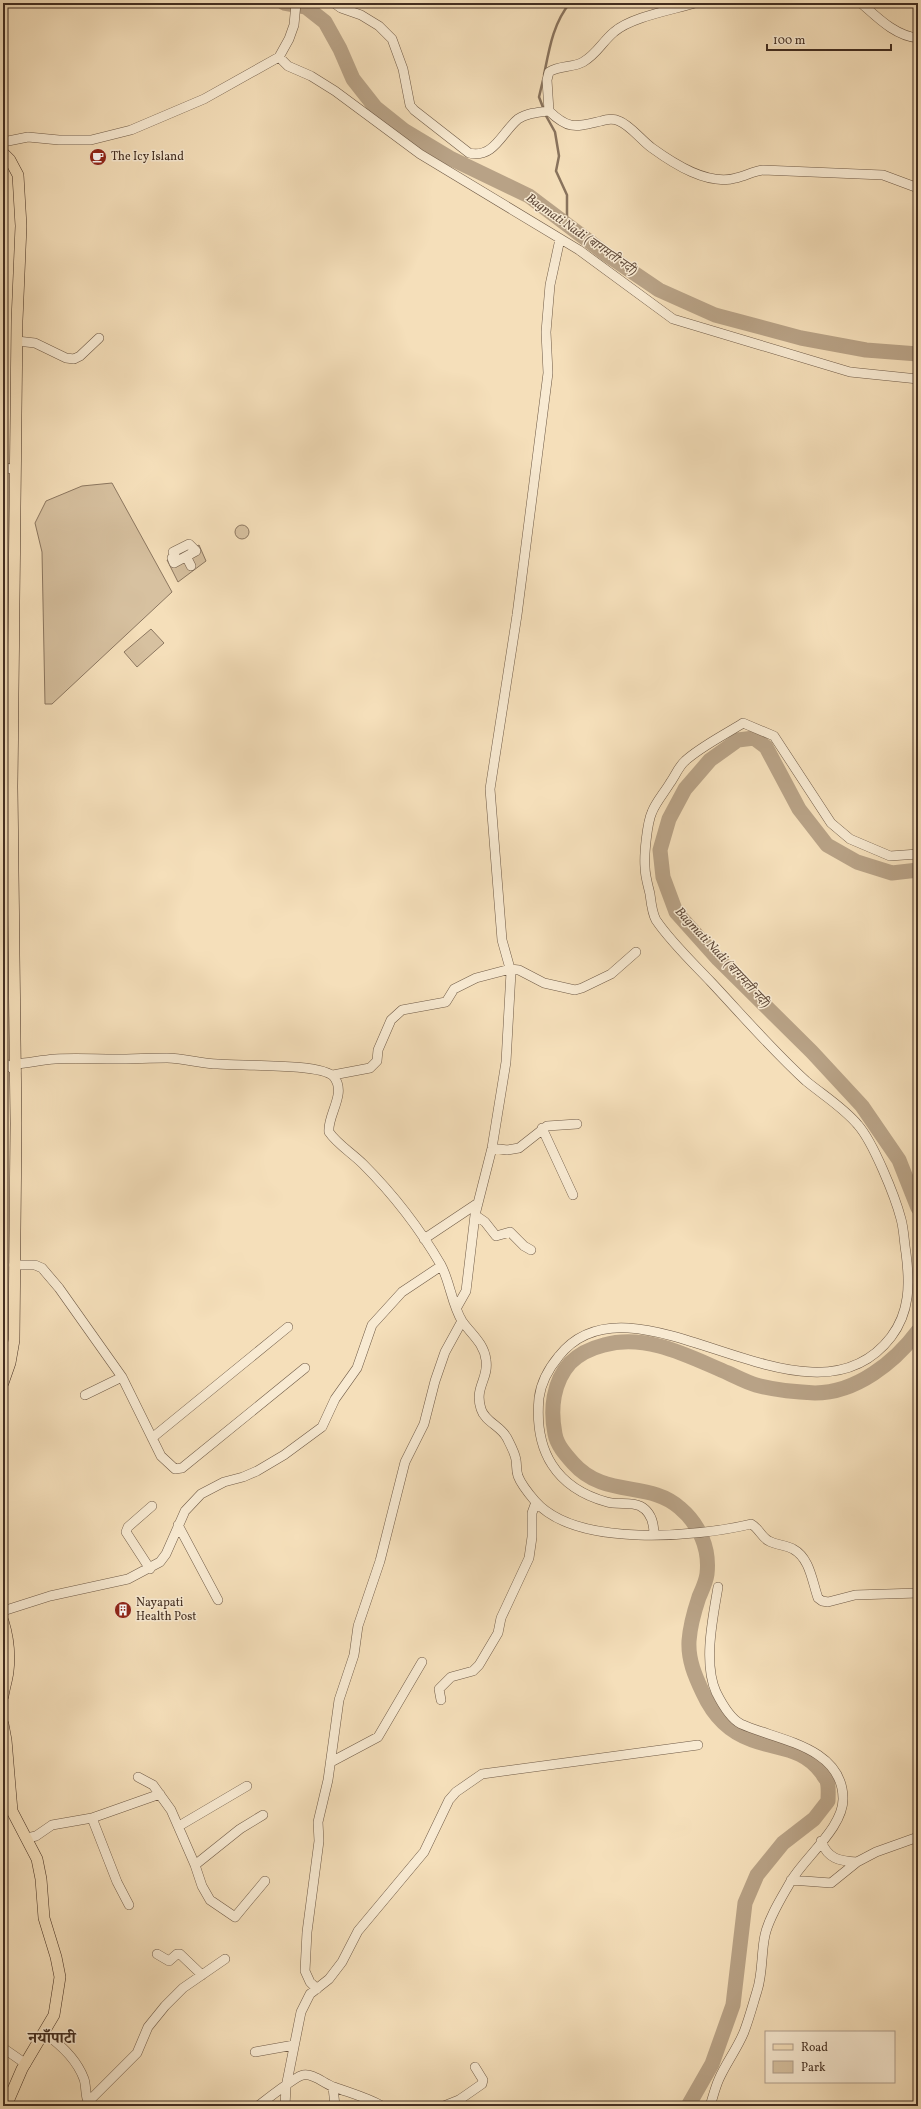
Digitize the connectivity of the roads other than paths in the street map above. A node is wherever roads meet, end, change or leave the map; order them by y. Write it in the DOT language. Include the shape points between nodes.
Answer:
graph roads {
  1 [pos="296,3"];
  2 [pos="334,3"];
  3 [pos="695,3"];
  4 [pos="861,3"];
  5 [pos="918,38"];
  6 [pos="279,57"];
  7 [pos="549,111"];
  8 [pos="3,142"];
  9 [pos="3,153"];
  10 [pos="918,188"];
  11 [pos="560,239"];
  12 [pos="99,338"];
  13 [pos="16,341"];
  14 [pos="918,379"];
  15 [pos="3,467"];
  16 [pos="15,470"];
  17 [pos="918,854"];
  18 [pos="636,952"];
  19 [pos="510,969"];
  20 [pos="3,1062"];
  21 [pos="16,1068"];
  22 [pos="333,1075"];
  23 [pos="577,1124"];
  24 [pos="542,1128"];
  25 [pos="492,1148"];
  26 [pos="573,1195"];
  27 [pos="478,1203"];
  28 [pos="475,1215"];
  29 [pos="424,1239"];
  30 [pos="531,1250"];
  31 [pos="14,1265"];
  32 [pos="441,1266"];
  33 [pos="457,1307"];
  34 [pos="462,1321"];
  35 [pos="288,1327"];
  36 [pos="305,1368"];
  37 [pos="122,1377"];
  38 [pos="3,1383"];
  39 [pos="86,1395"];
  40 [pos="152,1438"];
  41 [pos="536,1502"];
  42 [pos="152,1506"];
  43 [pos="178,1525"];
  44 [pos="654,1535"];
  45 [pos="150,1569"];
  46 [pos="718,1587"];
  47 [pos="918,1593"];
  48 [pos="218,1600"];
  49 [pos="3,1611"];
  50 [pos="3,1621"];
  51 [pos="422,1662"];
  52 [pos="3,1691"];
  53 [pos="441,1700"];
  54 [pos="3,1724"];
  55 [pos="698,1745"];
  56 [pos="5,1759"];
  57 [pos="331,1762"];
  58 [pos="138,1777"];
  59 [pos="247,1786"];
  60 [pos="160,1794"];
  61 [pos="263,1815"];
  62 [pos="92,1818"];
  63 [pos="179,1826"];
  64 [pos="918,1837"];
  65 [pos="27,1838"];
  66 [pos="821,1841"];
  67 [pos="857,1862"];
  68 [pos="196,1865"];
  69 [pos="791,1880"];
  70 [pos="265,1881"];
  71 [pos="129,1904"];
  72 [pos="157,1954"];
  73 [pos="225,1959"];
  74 [pos="202,1975"];
  75 [pos="317,1989"];
  76 [pos="44,2033"];
  77 [pos="294,2045"];
  78 [pos="3,2048"];
  79 [pos="255,2052"];
  80 [pos="26,2064"];
  81 [pos="475,2067"];
  82 [pos="286,2087"];
  83 [pos="333,2087"];
  84 [pos="89,2104"];
  85 [pos="6,2106"];
  86 [pos="258,2106"];
  87 [pos="286,2106"];
  88 [pos="335,2106"];
  89 [pos="382,2106"];
  90 [pos="444,2106"];
  91 [pos="710,2106"];
  1 -- 6 [label="street" via="294,25"];
  2 -- 7 [label="street" via="379,26 392,39 403,69 410,105 469,153 478,155 488,151 518,119"];
  3 -- 7 [label="street" via="640,18 614,31 593,56 576,66 556,68 549,72"];
  4 -- 5 [label="street" via="902,34"];
  6 -- 8 [label="street" via="204,99 131,130 91,140 28,137"];
  6 -- 11 [label="street" via="288,66 335,91 420,154"];
  7 -- 10 [label="street" via="560,121 571,126 609,119 620,121 652,148 705,177 736,178 762,170 882,175"];
  9 -- 13 [label="main road" via="14,168 20,188"];
  11 -- 14 [label="street" via="673,319 850,372"];
  11 -- 19 [label="street" via="550,285 546,332 548,373 518,615 490,789 502,940"];
  12 -- 13 [label="street" via="74,360 35,343"];
  13 -- 16 [label="main road"];
  15 -- 16 [label="street"];
  16 -- 21 [label="main road" via="12,787"];
  17 -- 44 [label="street" via="890,856 850,839 831,823 774,736 743,723 684,762 651,815 645,865 654,917 756,1030 805,1079 862,1129 896,1202 902,1222 909,1275 905,1313 898,1327 882,1349 842,1371 803,1371 762,1365 709,1346 655,1332 618,1327 590,1333 564,1349 545,1376 539,1394 539,1431 548,1460 563,1479 588,1497 615,1505 638,1505 643,1508 653,1519"];
  18 -- 19 [label="street" via="611,974 575,990 544,983 519,970"];
  19 -- 22 [label="street" via="476,978 454,989 446,1002 402,1010 391,1020 378,1050 377,1061 370,1068"];
  19 -- 25 [label="street" via="506,1062"];
  20 -- 21 [label="street"];
  21 -- 22 [label="street" via="55,1059 168,1058 218,1064 302,1068 325,1071"];
  21 -- 31 [label="main road"];
  22 -- 29 [label="street" via="337,1082 338,1097 329,1121 329,1132 364,1165"];
  23 -- 24 [label="street"];
  24 -- 25 [label="street" via="519,1148"];
  24 -- 26 [label="street"];
  25 -- 27 [label="street"];
  27 -- 28 [label="street"];
  27 -- 29 [label="street"];
  28 -- 30 [label="street" via="485,1222 496,1236 510,1232"];
  28 -- 33 [label="street" via="466,1292"];
  29 -- 32 [label="street"];
  31 -- 37 [label="street" via="35,1265 42,1268 64,1294"];
  31 -- 38 [label="main road" via="14,1340"];
  32 -- 33 [label="street"];
  32 -- 43 [label="street" via="402,1292 372,1325 357,1368 335,1399 322,1427 284,1455 257,1470 201,1494 185,1511"];
  33 -- 34 [label="street"];
  34 -- 41 [label="street" via="477,1339 486,1358 487,1368 478,1392 481,1411 507,1437 516,1459 519,1478"];
  34 -- 57 [label="street" via="435,1381 424,1424 405,1462 380,1561 358,1626 354,1655 339,1700"];
  35 -- 40 [label="street"];
  36 -- 40 [label="street" via="179,1470 175,1470 165,1461"];
  37 -- 39 [label="street"];
  37 -- 40 [label="street"];
  41 -- 44 [label="street" via="552,1514 580,1526 628,1534"];
  41 -- 53 [label="street" via="532,1513 529,1558 501,1618 498,1633 473,1671 451,1677 439,1689"];
  42 -- 45 [label="street" via="128,1527 126,1532"];
  43 -- 45 [label="street" via="166,1554"];
  43 -- 48 [label="street"];
  44 -- 47 [label="street" via="682,1535 751,1524 769,1541 800,1553 806,1561 818,1598 822,1601 828,1602 855,1595"];
  45 -- 49 [label="street" via="128,1579 50,1596"];
  46 -- 66 [label="street" via="710,1655 716,1692 727,1710 740,1723 818,1754 839,1779 843,1798 837,1821"];
  50 -- 52 [label="main road" via="9,1653 8,1673"];
  51 -- 57 [label="street" via="378,1737"];
  54 -- 56 [label="main road"];
  55 -- 75 [label="street" via="482,1774 470,1780 449,1800 424,1852 358,1931 342,1962 329,1979"];
  56 -- 65 [label="main road" via="12,1811"];
  57 -- 75 [label="street" via="318,1822 319,1841 307,1932 305,1971"];
  58 -- 60 [label="street" via="152,1785"];
  59 -- 63 [label="street"];
  60 -- 62 [label="street"];
  60 -- 63 [label="street"];
  61 -- 68 [label="street" via="240,1829"];
  62 -- 65 [label="street" via="52,1825 36,1836"];
  62 -- 71 [label="street" via="117,1882"];
  63 -- 68 [label="street"];
  64 -- 67 [label="street" via="876,1852"];
  65 -- 76 [label="main road" via="37,1859 44,1918 60,1977 54,2015"];
  66 -- 67 [label="street" via="825,1850 834,1858"];
  66 -- 69 [label="street"];
  67 -- 69 [label="street" via="831,1883"];
  68 -- 70 [label="street" via="202,1886 210,1900 235,1917"];
  69 -- 91 [label="street" via="765,1934 758,1988 744,2032 719,2079"];
  72 -- 74 [label="street" via="169,1961 180,1954"];
  73 -- 74 [label="street"];
  74 -- 84 [label="street" via="183,1988 165,2006 142,2037 137,2053"];
  75 -- 77 [label="street" via="310,1994 301,2012"];
  76 -- 80 [label="main road"];
  76 -- 84 [label="street" via="62,2046 73,2060 84,2080"];
  77 -- 79 [label="street"];
  77 -- 82 [label="street"];
  78 -- 80 [label="street"];
  80 -- 85 [label="main road"];
  81 -- 90 [label="street" via="483,2080 482,2084 459,2100"];
  82 -- 83 [label="street" via="294,2078 308,2074"];
  82 -- 86 [label="street"];
  82 -- 87 [label="street"];
  83 -- 88 [label="street"];
  83 -- 89 [label="street" via="349,2091"];
}
